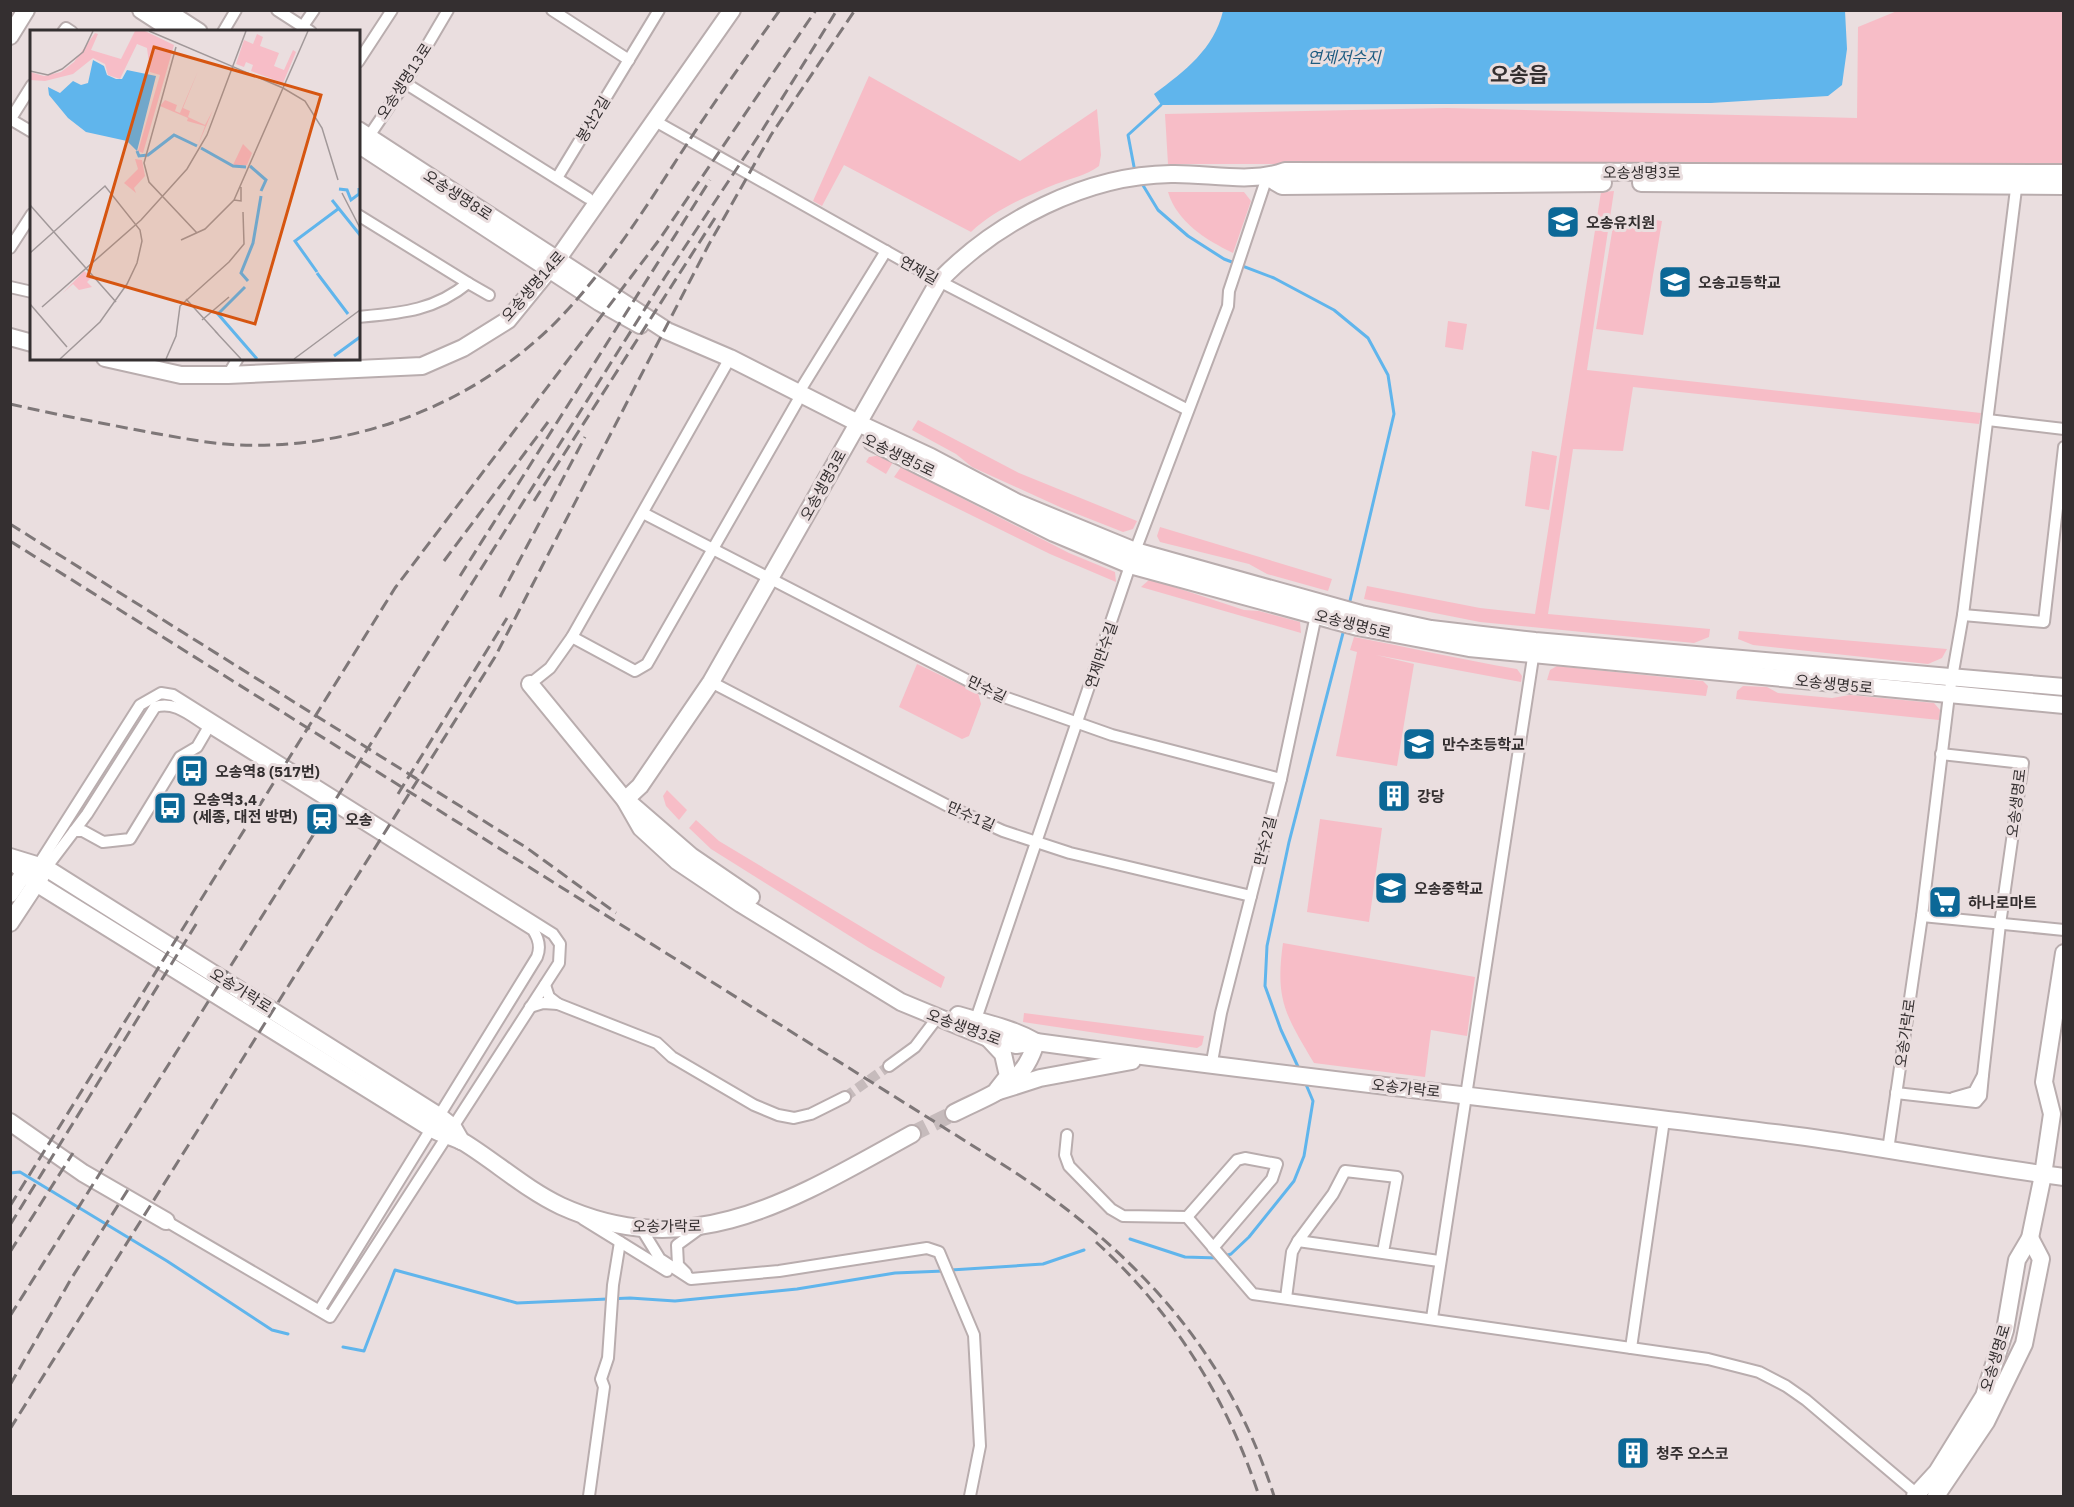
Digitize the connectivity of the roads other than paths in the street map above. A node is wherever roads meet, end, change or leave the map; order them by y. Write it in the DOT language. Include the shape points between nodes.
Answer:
graph roads {
  1 [pos="26,10"];
  2 [pos="141,10"];
  3 [pos="165,10"];
  4 [pos="236,10"];
  5 [pos="277,10"];
  6 [pos="314,10"];
  7 [pos="392,10"];
  8 [pos="448,10"];
  9 [pos="552,10"];
  10 [pos="658,10"];
  11 [pos="732,10"];
  12 [pos="307,29"];
  13 [pos="172,30"];
  14 [pos="197,30"];
  15 [pos="224,30"];
  16 [pos="10,36"];
  17 [pos="360,59"];
  18 [pos="629,60"];
  19 [pos="405,83"];
  20 [pos="30,88"];
  21 [pos="11,120"];
  22 [pos="655,121"];
  23 [pos="30,131"];
  24 [pos="361,141"];
  25 [pos="2064,173"];
  26 [pos="1267,177"];
  27 [pos="557,178"];
  28 [pos="2017,179"];
  29 [pos="2064,186"];
  30 [pos="588,198"];
  31 [pos="360,215"];
  32 [pos="30,217"];
  33 [pos="10,248"];
  34 [pos="886,251"];
  35 [pos="553,265"];
  36 [pos="939,281"];
  37 [pos="468,283"];
  38 [pos="10,287"];
  39 [pos="30,292"];
  40 [pos="489,295"];
  41 [pos="360,317"];
  42 [pos="10,337"];
  43 [pos="30,342"];
  44 [pos="114,360"];
  45 [pos="237,360"];
  46 [pos="728,362"];
  47 [pos="228,375"];
  48 [pos="798,397"];
  49 [pos="1188,410"];
  50 [pos="1988,420"];
  51 [pos="855,428"];
  52 [pos="2064,429"];
  53 [pos="2064,447"];
  54 [pos="643,513"];
  55 [pos="713,549"];
  56 [pos="1133,558"];
  57 [pos="771,578"];
  58 [pos="1334,613"];
  59 [pos="1316,615"];
  60 [pos="1963,615"];
  61 [pos="572,637"];
  62 [pos="1534,647"];
  63 [pos="711,682"];
  64 [pos="530,684"];
  65 [pos="1950,687"];
  66 [pos="2064,687"];
  67 [pos="2064,705"];
  68 [pos="211,723"];
  69 [pos="1077,724"];
  70 [pos="1941,754"];
  71 [pos="1281,779"];
  72 [pos="625,800"];
  73 [pos="74,831"];
  74 [pos="1034,842"];
  75 [pos="10,858"];
  76 [pos="42,866"];
  77 [pos="30,878"];
  78 [pos="10,894"];
  79 [pos="1251,896"];
  80 [pos="1922,916"];
  81 [pos="10,923"];
  82 [pos="2000,924"];
  83 [pos="2064,930"];
  84 [pos="2064,953"];
  85 [pos="544,985"];
  86 [pos="558,1004"];
  87 [pos="530,1008"];
  88 [pos="937,1018"];
  89 [pos="975,1022"];
  90 [pos="988,1038"];
  91 [pos="1036,1042"];
  92 [pos="1152,1058"];
  93 [pos="889,1066"];
  94 [pos="1211,1067"];
  95 [pos="996,1092"];
  96 [pos="1896,1093"];
  97 [pos="1465,1094"];
  98 [pos="845,1097"];
  99 [pos="2064,1098"];
  100 [pos="954,1113"];
  101 [pos="2052,1114"];
  102 [pos="1664,1120"];
  103 [pos="10,1122"];
  104 [pos="446,1130"];
  105 [pos="912,1134"];
  106 [pos="1067,1135"];
  107 [pos="1888,1150"];
  108 [pos="2043,1174"];
  109 [pos="2064,1177"];
  110 [pos="560,1205"];
  111 [pos="1187,1217"];
  112 [pos="166,1221"];
  113 [pos="704,1227"];
  114 [pos="641,1228"];
  115 [pos="2030,1238"];
  116 [pos="1298,1241"];
  117 [pos="620,1242"];
  118 [pos="1214,1250"];
  119 [pos="1383,1252"];
  120 [pos="1439,1261"];
  121 [pos="691,1279"];
  122 [pos="1286,1298"];
  123 [pos="320,1309"];
  124 [pos="1432,1318"];
  125 [pos="1631,1348"];
  126 [pos="1916,1495"];
  127 [pos="590,1497"];
  128 [pos="970,1497"];
  129 [pos="1936,1497"];
  1 -- 16 [label="street"];
  2 -- 13 [label="street"];
  3 -- 14 [label="street"];
  4 -- 15 [label="street"];
  5 -- 12 [label="street"];
  6 -- 12 [label="street"];
  7 -- 17 [label="street"];
  8 -- 19 [label="street, 오송생명13로"];
  9 -- 18 [label="street"];
  10 -- 18 [label="street, 봉산2길"];
  11 -- 22 [label="street, 오송생명14로"];
  18 -- 27 [label="street, 봉산2길"];
  19 -- 24 [label="street, 오송생명13로"];
  19 -- 27 [label="street"];
  20 -- 21 [label="street"];
  21 -- 23 [label="street"];
  22 -- 34 [label="street, 연제길"];
  22 -- 35 [label="street, 오송생명14로"];
  24 -- 35 [label="street, 오송생명8로"];
  25 -- 28 [label="street, 오송생명3로"];
  26 -- 28 [label="street, 오송생명3로" via="1285,171"];
  26 -- 36 [label="street, 오송생명3로" via="1170,174 1120,180 1078,192 978,245"];
  26 -- 49 [label="street, 연제만수길" via="1229,291 1228,306"];
  27 -- 30 [label="street"];
  28 -- 29 [label="street, 오송생명3로"];
  28 -- 50 [label="street"];
  31 -- 37 [label="street"];
  32 -- 33 [label="street"];
  34 -- 36 [label="street, 연제길"];
  34 -- 48 [label="street"];
  35 -- 46 [label="street, 오송생명8로"];
  35 -- 47 [label="street, 오송생명14로" via="507,320 463,348 422,366"];
  36 -- 49 [label="street, 연제길"];
  36 -- 51 [label="street, 오송생명3로"];
  37 -- 40 [label="street"];
  37 -- 41 [label="street" via="450,298 411,312"];
  38 -- 39 [label="street"];
  42 -- 43 [label="street"];
  44 -- 47 [label="street, 오송생명14로" via="181,375"];
  45 -- 47 [label="street"];
  46 -- 48 [label="street, 오송생명5로"];
  46 -- 54 [label="street"];
  48 -- 51 [label="street, 오송생명5로"];
  48 -- 55 [label="street"];
  49 -- 56 [label="street, 연제만수길"];
  50 -- 52 [label="street"];
  50 -- 60 [label="street"];
  51 -- 56 [label="street, 오송생명5로" via="1054,533"];
  51 -- 57 [label="street, 오송생명3로"];
  53 -- 60 [label="street" via="2044,622"];
  54 -- 55 [label="street, 만수길"];
  54 -- 61 [label="street"];
  55 -- 57 [label="street, 만수길"];
  55 -- 61 [label="street" via="647,664 635,671"];
  56 -- 58 [label="street, 오송생명5로"];
  56 -- 59 [label="street, 오송생명5로"];
  56 -- 69 [label="street, 연제만수길"];
  57 -- 63 [label="street, 오송생명3로"];
  57 -- 69 [label="street, 만수길" via="990,692"];
  58 -- 59 [label="street, 오송생명5로"];
  58 -- 62 [label="street, 오송생명5로" via="1359,621"];
  59 -- 71 [label="street, 만수2길"];
  60 -- 65 [label="street"];
  61 -- 64 [label="street" via="550,668"];
  62 -- 65 [label="street, 오송생명5로"];
  62 -- 97 [label="street"];
  63 -- 72 [label="street, 오송생명3로" via="640,786"];
  63 -- 74 [label="street, 만수1길" via="950,807"];
  64 -- 72 [label="street"];
  65 -- 66 [label="street, 오송생명5로"];
  65 -- 67 [label="street, 오송생명5로"];
  65 -- 70 [label="street"];
  68 -- 73 [label="street" via="197,747 180,757 130,839 103,842 83,831"];
  68 -- 73 [label="street" via="173,705 155,707"];
  68 -- 76 [label="street" via="173,695 161,693 140,705"];
  68 -- 85 [label="street" via="552,934 561,953"];
  68 -- 104 [label="street" via="536,935 540,947 537,957"];
  69 -- 71 [label="street, 만수길"];
  69 -- 74 [label="street, 연제만수길"];
  70 -- 80 [label="street"];
  70 -- 82 [label="street, 오송생명로" via="2023,763"];
  71 -- 79 [label="street, 만수2길"];
  72 -- 88 [label="street, 오송생명3로" via="641,828 677,861 901,1002"];
  72 -- 89 [label="street, 오송생명3로" via="691,856 758,902 890,984"];
  73 -- 76 [label="street"];
  74 -- 79 [label="street, 만수1길"];
  74 -- 89 [label="street, 연제만수길"];
  75 -- 76 [label="street, 오송가락로"];
  75 -- 77 [label="street, 오송가락로"];
  76 -- 77 [label="street"];
  76 -- 104 [label="street, 오송가락로"];
  77 -- 78 [label="street"];
  77 -- 81 [label="street"];
  77 -- 104 [label="street, 오송가락로"];
  79 -- 94 [label="street, 만수2길"];
  80 -- 82 [label="street"];
  80 -- 96 [label="street, 오송가락로"];
  82 -- 83 [label="street"];
  82 -- 96 [label="street, 오송생명로" via="1978,1101"];
  84 -- 101 [label="street, 오송생명로" via="2044,1082"];
  85 -- 86 [label="street"];
  85 -- 87 [label="street"];
  86 -- 87 [label="street" via="543,1003"];
  86 -- 98 [label="street" via="657,1043 693,1069 778,1115 794,1118 811,1114"];
  87 -- 104 [label="street"];
  88 -- 90 [label="street, 오송생명3로"];
  88 -- 93 [label="street" via="915,1047"];
  89 -- 91 [label="street, 오송생명3로" via="1017,1030"];
  90 -- 91 [label="street, 오송생명3로" via="1016,1045"];
  90 -- 95 [label="street" via="1007,1063 1008,1076"];
  91 -- 92 [label="street, 오송가락로"];
  91 -- 95 [label="street" via="1030,1062 1019,1078"];
  92 -- 94 [label="street, 오송가락로"];
  92 -- 95 [label="street" via="1062,1074"];
  94 -- 97 [label="street, 오송가락로"];
  95 -- 100 [label="street"];
  96 -- 107 [label="street, 오송가락로"];
  97 -- 102 [label="street, 오송가락로"];
  97 -- 120 [label="street"];
  99 -- 101 [label="street, 오송생명로"];
  101 -- 108 [label="street, 오송생명로"];
  102 -- 107 [label="street, 오송가락로"];
  102 -- 125 [label="street"];
  103 -- 112 [label="street" via="83,1173"];
  104 -- 110 [label="street, 오송가락로"];
  104 -- 123 [label="street"];
  104 -- 123 [label="street" via="330,1317"];
  105 -- 113 [label="street, 오송가락로" via="798,1196"];
  106 -- 111 [label="street" via="1065,1155 1069,1166 1111,1209 1123,1216"];
  107 -- 108 [label="street, 오송가락로"];
  108 -- 109 [label="street, 오송가락로"];
  108 -- 115 [label="street, 오송생명로"];
  110 -- 114 [label="street, 오송가락로" via="618,1225"];
  110 -- 117 [label="street"];
  111 -- 118 [label="street"];
  111 -- 118 [label="street" via="1237,1160 1276,1164 1272,1179"];
  112 -- 123 [label="street"];
  113 -- 114 [label="street, 오송가락로"];
  113 -- 121 [label="street" via="677,1245 678,1265"];
  114 -- 121 [label="street" via="660,1258"];
  115 -- 126 [label="street, 오송생명로" via="2018,1260 2005,1330 1984,1396 1937,1472"];
  115 -- 129 [label="street, 오송생명로" via="2041,1259 2024,1344 1986,1422"];
  116 -- 119 [label="street"];
  116 -- 119 [label="street" via="1334,1194 1345,1171 1397,1178"];
  116 -- 122 [label="street" via="1292,1252"];
  117 -- 121 [label="street" via="666,1270"];
  117 -- 127 [label="street"];
  118 -- 122 [label="street" via="1253,1294"];
  119 -- 120 [label="street"];
  120 -- 124 [label="street"];
  121 -- 128 [label="street" via="779,1271 927,1248 939,1252 974,1335 980,1446"];
  122 -- 124 [label="street"];
  124 -- 125 [label="street"];
  125 -- 126 [label="street" via="1708,1359 1768,1377 1806,1400"];
}
